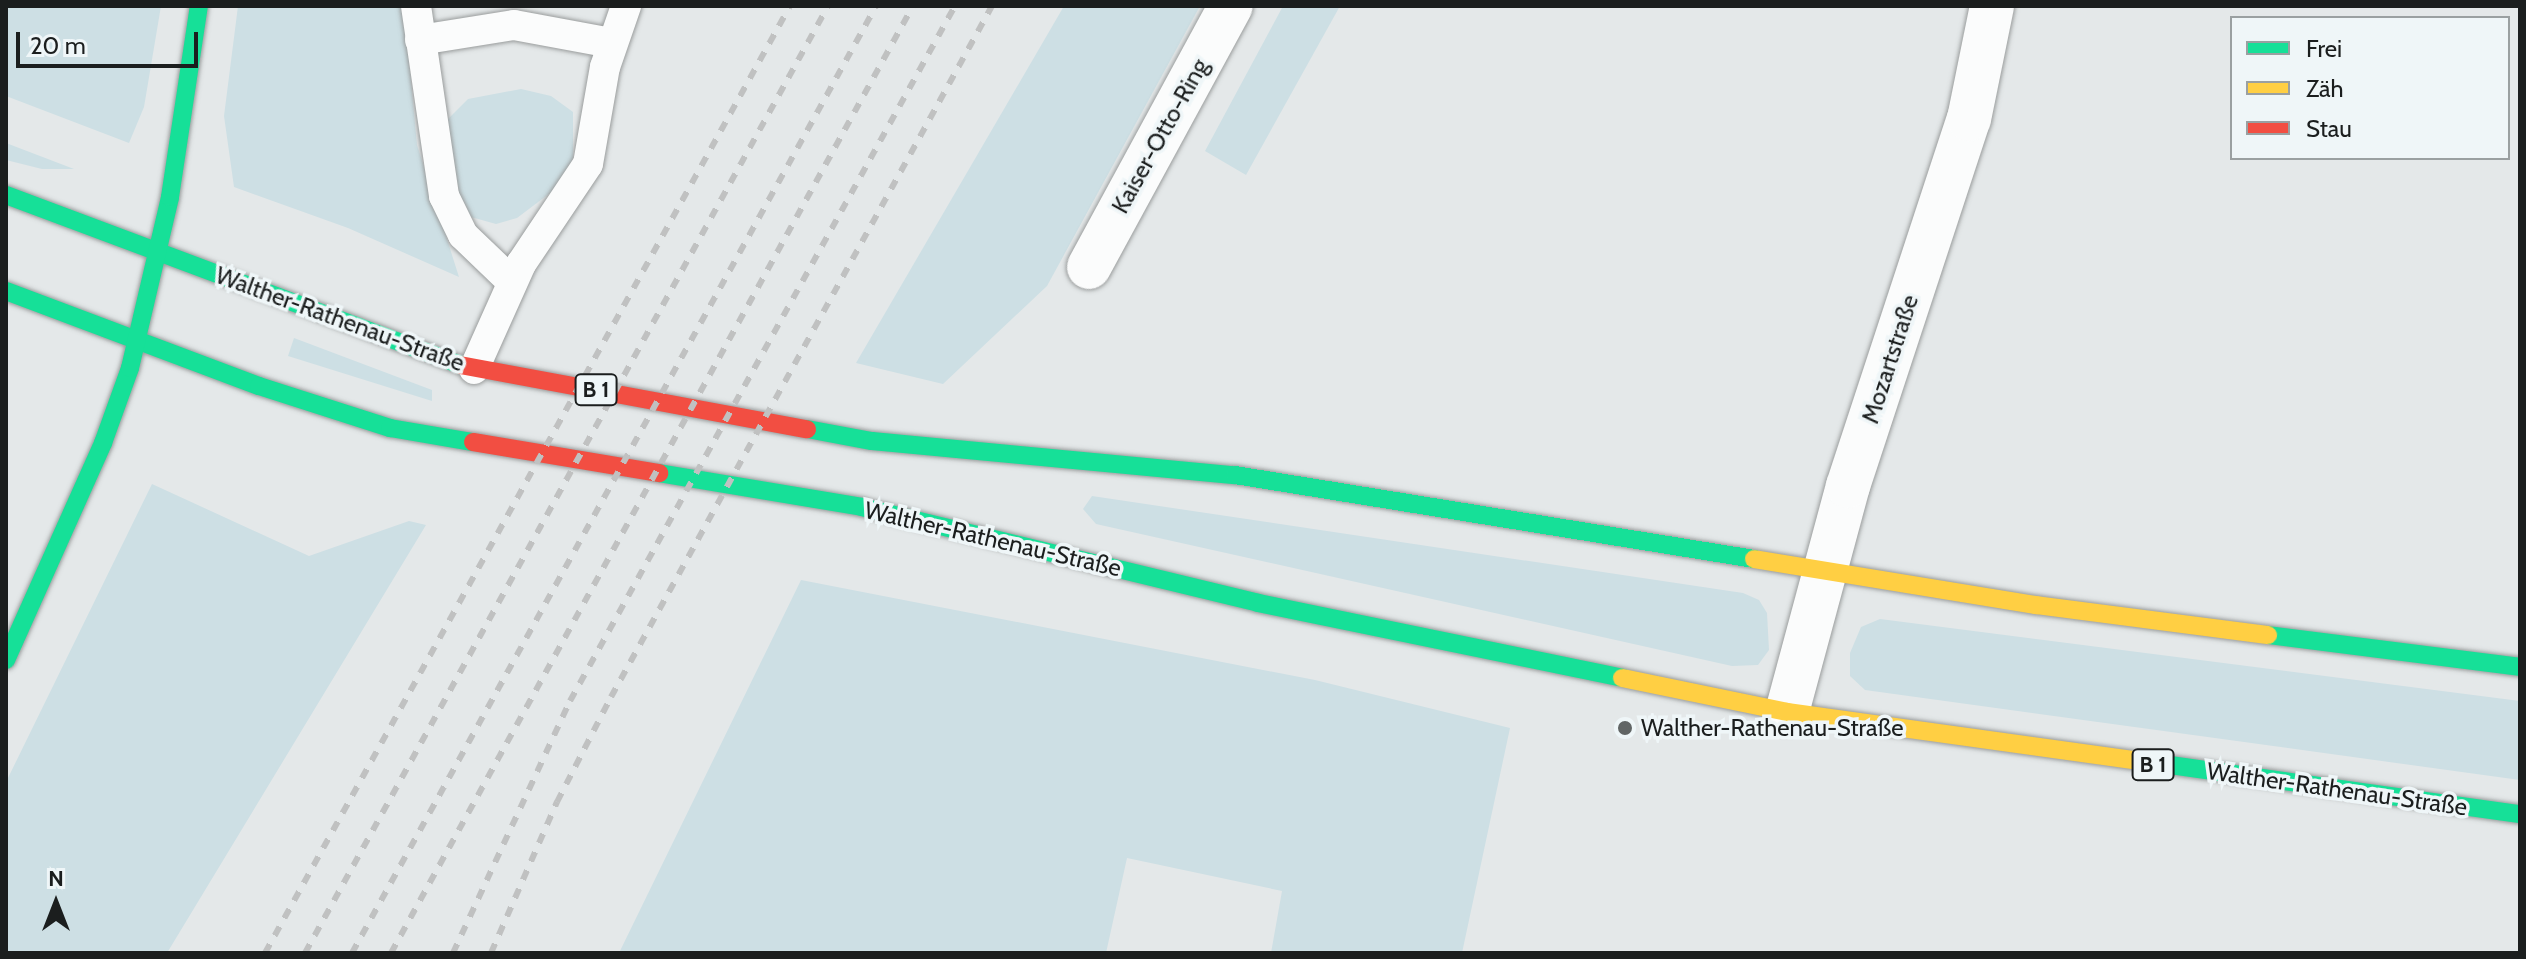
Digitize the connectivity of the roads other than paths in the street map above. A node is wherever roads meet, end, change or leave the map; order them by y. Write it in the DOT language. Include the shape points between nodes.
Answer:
graph roads {
  1 [pos="199,6"];
  2 [pos="416,6"];
  3 [pos="626,6"];
  4 [pos="1231,6"];
  5 [pos="1992,6"];
  6 [pos="420,40"];
  7 [pos="611,43"];
  8 [pos="6,195"];
  9 [pos="158,252"];
  10 [pos="1089,267"];
  11 [pos="511,281"];
  12 [pos="6,291"];
  13 [pos="137,340"];
  14 [pos="474,369"];
  15 [pos="1826,573"];
  16 [pos="6,660"];
  17 [pos="2520,667"];
  18 [pos="1787,712"];
  19 [pos="2520,814"];
  1 -- 9 [label="main road"];
  2 -- 6 [label="lane"];
  3 -- 7 [label="lane"];
  4 -- 10 [label="street, Kaiser-Otto-Ring"];
  5 -- 15 [label="street, Mozartstraße" via="1969,119 1848,486"];
  6 -- 7 [label="lane" via="514,25"];
  6 -- 11 [label="lane" via="444,196 463,235"];
  7 -- 11 [label="lane" via="588,164"];
  8 -- 9 [label="main road, B 1"];
  9 -- 13 [label="main road"];
  9 -- 14 [label="main road, Walther-Rathenau-Straße / B 1"];
  11 -- 14 [label="lane"];
  12 -- 13 [label="main road, B 1"];
  13 -- 16 [label="main road" via="103,443"];
  13 -- 18 [label="main road, Walther-Rathenau-Straße / B 1" via="390,428 862,507 1258,603"];
  14 -- 15 [label="main road, Walther-Rathenau-Straße / B 1" via="872,441 1235,475"];
  15 -- 17 [label="main road, Walther-Rathenau-Straße / B 1"];
  15 -- 18 [label="street, Mozartstraße"];
  18 -- 19 [label="main road, Walther-Rathenau-Straße / B 1"];
}
